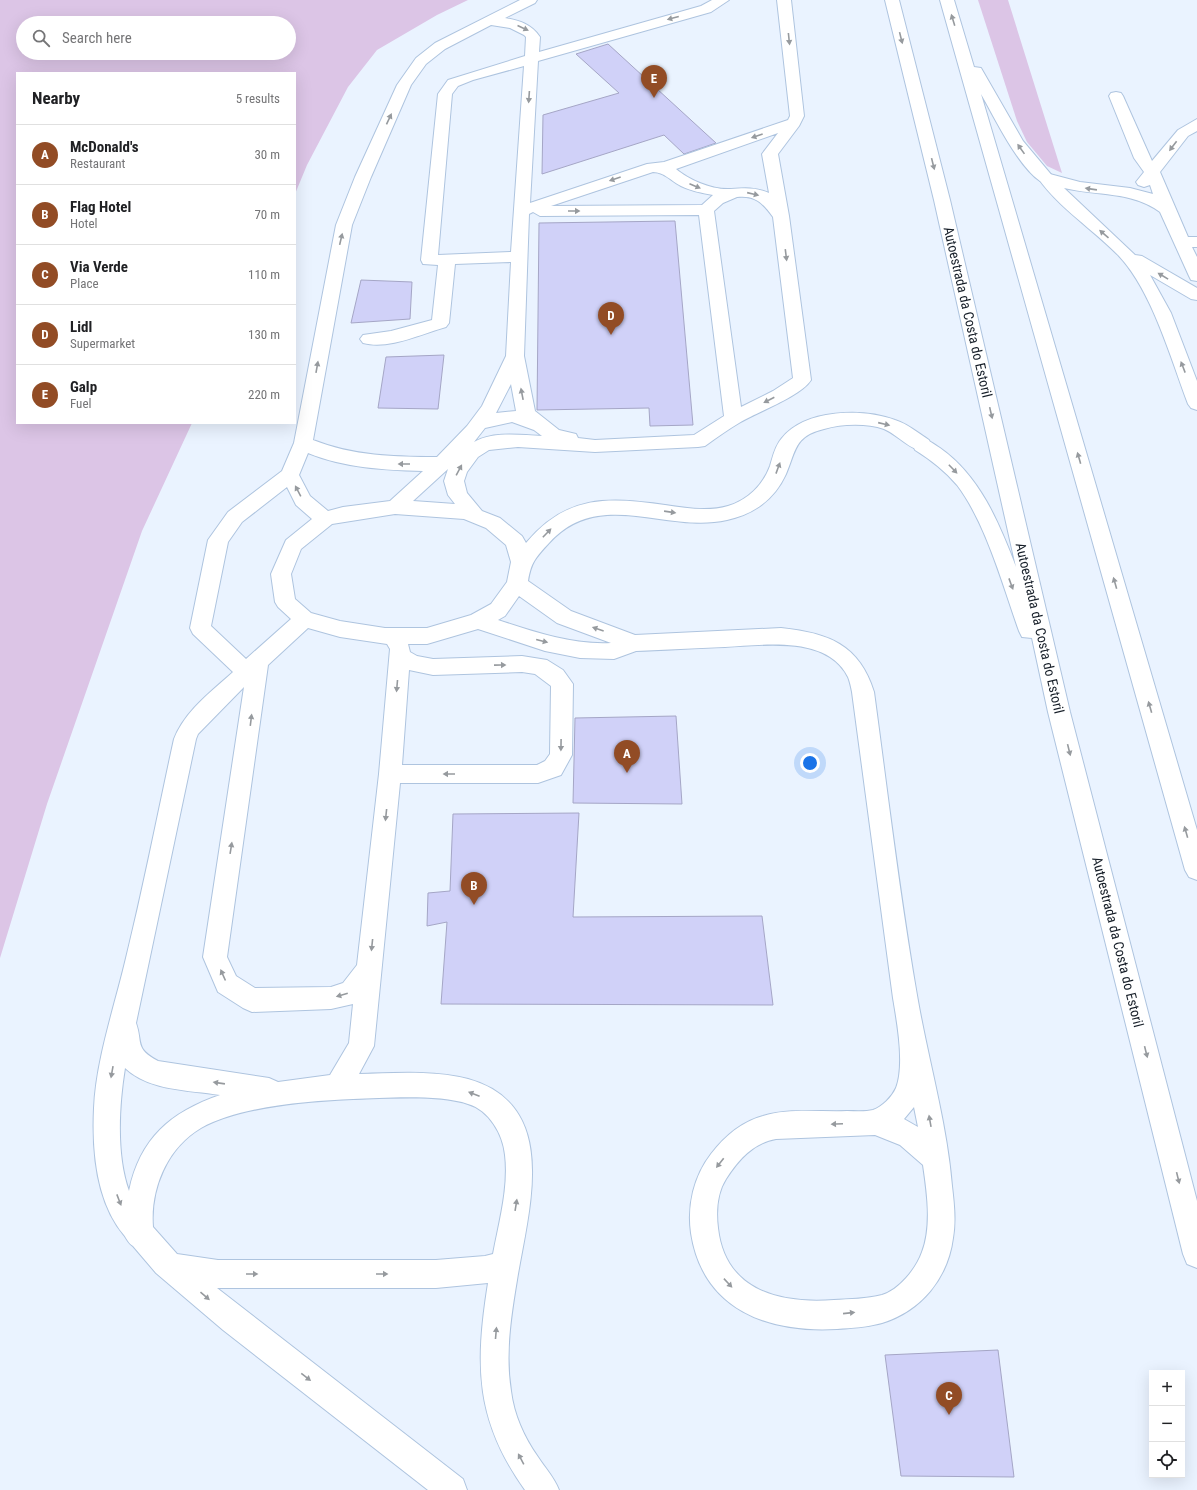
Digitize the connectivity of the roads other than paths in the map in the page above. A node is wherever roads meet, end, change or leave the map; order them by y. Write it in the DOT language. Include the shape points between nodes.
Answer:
graph roads {
  1 [pos="530,0"];
  2 [pos="722,0"];
  3 [pos="784,0"];
  4 [pos="892,0"];
  5 [pos="947,0"];
  6 [pos="701,6"];
  7 [pos="489,21"];
  8 [pos="959,40"];
  9 [pos="532,58"];
  10 [pos="1116,96"];
  11 [pos="794,123"];
  12 [pos="1197,124"];
  13 [pos="665,167"];
  14 [pos="1153,173"];
  15 [pos="1046,178"];
  16 [pos="1119,190"];
  17 [pos="731,194"];
  18 [pos="706,210"];
  19 [pos="1167,210"];
  20 [pos="521,211"];
  21 [pos="781,216"];
  22 [pos="1189,242"];
  23 [pos="1125,253"];
  24 [pos="519,257"];
  25 [pos="446,260"];
  26 [pos="1197,276"];
  27 [pos="1197,295"];
  28 [pos="369,339"];
  29 [pos="515,356"];
  30 [pos="1197,404"];
  31 [pos="733,418"];
  32 [pos="479,423"];
  33 [pos="540,425"];
  34 [pos="303,444"];
  35 [pos="595,446"];
  36 [pos="444,464"];
  37 [pos="290,475"];
  38 [pos="396,507"];
  39 [pos="475,515"];
  40 [pos="325,519"];
  41 [pos="521,562"];
  42 [pos="517,584"];
  43 [pos="304,619"];
  44 [pos="478,621"];
  45 [pos="634,643"];
  46 [pos="396,646"];
  47 [pos="257,661"];
  48 [pos="1059,712"];
  49 [pos="390,774"];
  50 [pos="1197,870"];
  51 [pos="370,969"];
  52 [pos="123,1020"];
  53 [pos="911,1037"];
  54 [pos="338,1086"];
  55 [pos="286,1092"];
  56 [pos="876,1122"];
  57 [pos="937,1160"];
  58 [pos="140,1235"];
  59 [pos="1197,1254"];
  60 [pos="506,1264"];
  61 [pos="171,1267"];
  62 [pos="452,1490"];
  63 [pos="544,1490"];
  1 -- 7 [label="main road"];
  2 -- 6 [label="main road" via="706,10"];
  3 -- 11 [label="main road, one-way" via="797,116"];
  4 -- 48 [label="main road, Autoestrada da Costa do Estoril, one-way" via="942,200"];
  8 -- 5 [label="main road, one-way"];
  6 -- 9 [label="main road, one-way"];
  7 -- 9 [label="main road, one-way" via="507,23 529,31 533,37"];
  34 -- 7 [label="main road, one-way" via="339,248 349,208 404,85 417,65 440,46"];
  15 -- 8 [label="main road, one-way" via="1032,164 1013,137"];
  50 -- 8 [label="main road, one-way"];
  9 -- 20 [label="main road, one-way"];
  9 -- 25 [label="main road" via="459,80 448,88 445,94 429,260"];
  10 -- 14 [label="main road" via="1142,158"];
  11 -- 13 [label="main road, one-way"];
  11 -- 21 [label="main road" via="770,154"];
  12 -- 14 [label="main road, one-way" via="1183,133"];
  13 -- 17 [label="main road, one-way" via="673,176 699,189"];
  13 -- 20 [label="main road, one-way" via="652,167"];
  14 -- 16 [label="main road" via="1138,186"];
  14 -- 19 [label="main road"];
  16 -- 15 [label="main road, one-way" via="1091,189"];
  23 -- 15 [label="main road, one-way" via="1066,201"];
  16 -- 19 [label="main road" via="1143,195"];
  17 -- 18 [label="main road" via="718,197"];
  17 -- 21 [label="main road, one-way" via="747,192 765,197"];
  20 -- 18 [label="main road, one-way"];
  18 -- 31 [label="main road"];
  19 -- 22 [label="main road"];
  20 -- 24 [label="main road"];
  21 -- 31 [label="main road, one-way" via="802,380 779,395"];
  22 -- 26 [label="main road"];
  27 -- 23 [label="main road, one-way"];
  30 -- 23 [label="main road, one-way" via="1156,299"];
  24 -- 25 [label="main road"];
  24 -- 29 [label="main road"];
  25 -- 28 [label="main road" via="440,323 392,337"];
  29 -- 32 [label="main road" via="502,387"];
  33 -- 29 [label="main road, one-way" via="526,414"];
  31 -- 35 [label="main road" via="698,441"];
  32 -- 33 [label="main road" via="513,416"];
  32 -- 36 [label="main road"];
  33 -- 35 [label="main road" via="553,435"];
  36 -- 34 [label="main road, one-way" via="391,464 348,460"];
  34 -- 37 [label="main road"];
  39 -- 35 [label="main road, one-way" via="458,495 454,481 458,470 471,452 485,444 518,440"];
  36 -- 38 [label="main road"];
  40 -- 37 [label="main road, one-way" via="303,500"];
  37 -- 47 [label="main road" via="235,517 218,540 200,628"];
  38 -- 39 [label="main road" via="466,512"];
  38 -- 40 [label="main road"];
  39 -- 41 [label="main road" via="493,523 515,541"];
  40 -- 43 [label="main road" via="293,546 281,574 285,602"];
  41 -- 42 [label="main road"];
  41 -- 48 [label="main road, one-way" via="549,529 570,517 594,510 629,507 694,516 734,512 762,497 769,488 789,441 797,433 815,424 840,420 862,419 889,424 952,467 971,492 998,547"];
  42 -- 44 [label="main road" via="498,610"];
  45 -- 42 [label="main road, one-way" via="564,617"];
  43 -- 46 [label="main road"];
  43 -- 47 [label="main road"];
  44 -- 45 [label="main road, one-way" via="540,641 584,650 615,651"];
  44 -- 46 [label="main road"];
  45 -- 53 [label="main road" via="797,637 816,642 834,651 856,672 863,692"];
  46 -- 49 [label="main road, one-way"];
  46 -- 49 [label="main road, one-way" via="412,663 433,667 522,664 540,666 562,684 561,755 554,768 538,774"];
  51 -- 47 [label="main road, one-way" via="351,992 330,998 252,1000 227,984 215,957"];
  47 -- 52 [label="main road" via="189,729 183,746"];
  48 -- 59 [label="main road, Autoestrada da Costa do Estoril, one-way"];
  49 -- 51 [label="main road, one-way"];
  51 -- 54 [label="main road" via="361,1046"];
  55 -- 52 [label="main road, one-way" via="155,1073 139,1065 125,1046"];
  52 -- 58 [label="main road, one-way" via="108,1096 110,1172 121,1207"];
  53 -- 56 [label="main road" via="912,1076 907,1095 893,1113"];
  57 -- 53 [label="main road, one-way"];
  54 -- 55 [label="main road"];
  60 -- 54 [label="main road, one-way" via="517,1200 518,1156 509,1123 500,1112 490,1102 460,1090"];
  55 -- 58 [label="main road" via="251,1098 215,1109 190,1122 168,1140 156,1156 142,1190"];
  56 -- 57 [label="main road" via="910,1136"];
  56 -- 57 [label="main road, one-way" via="767,1128 757,1131 734,1147 714,1171 707,1185 703,1215 704,1232 707,1246 720,1274 740,1294 774,1311 797,1315 868,1311 886,1308 900,1300 915,1289 925,1276 937,1251 941,1219"];
  58 -- 61 [label="main road"];
  61 -- 60 [label="main road, one-way" via="218,1274 436,1274 484,1270"];
  63 -- 60 [label="main road, one-way" via="523,1463 514,1446 496,1391 496,1337"];
  61 -- 62 [label="main road, one-way" via="233,1320"];
}
